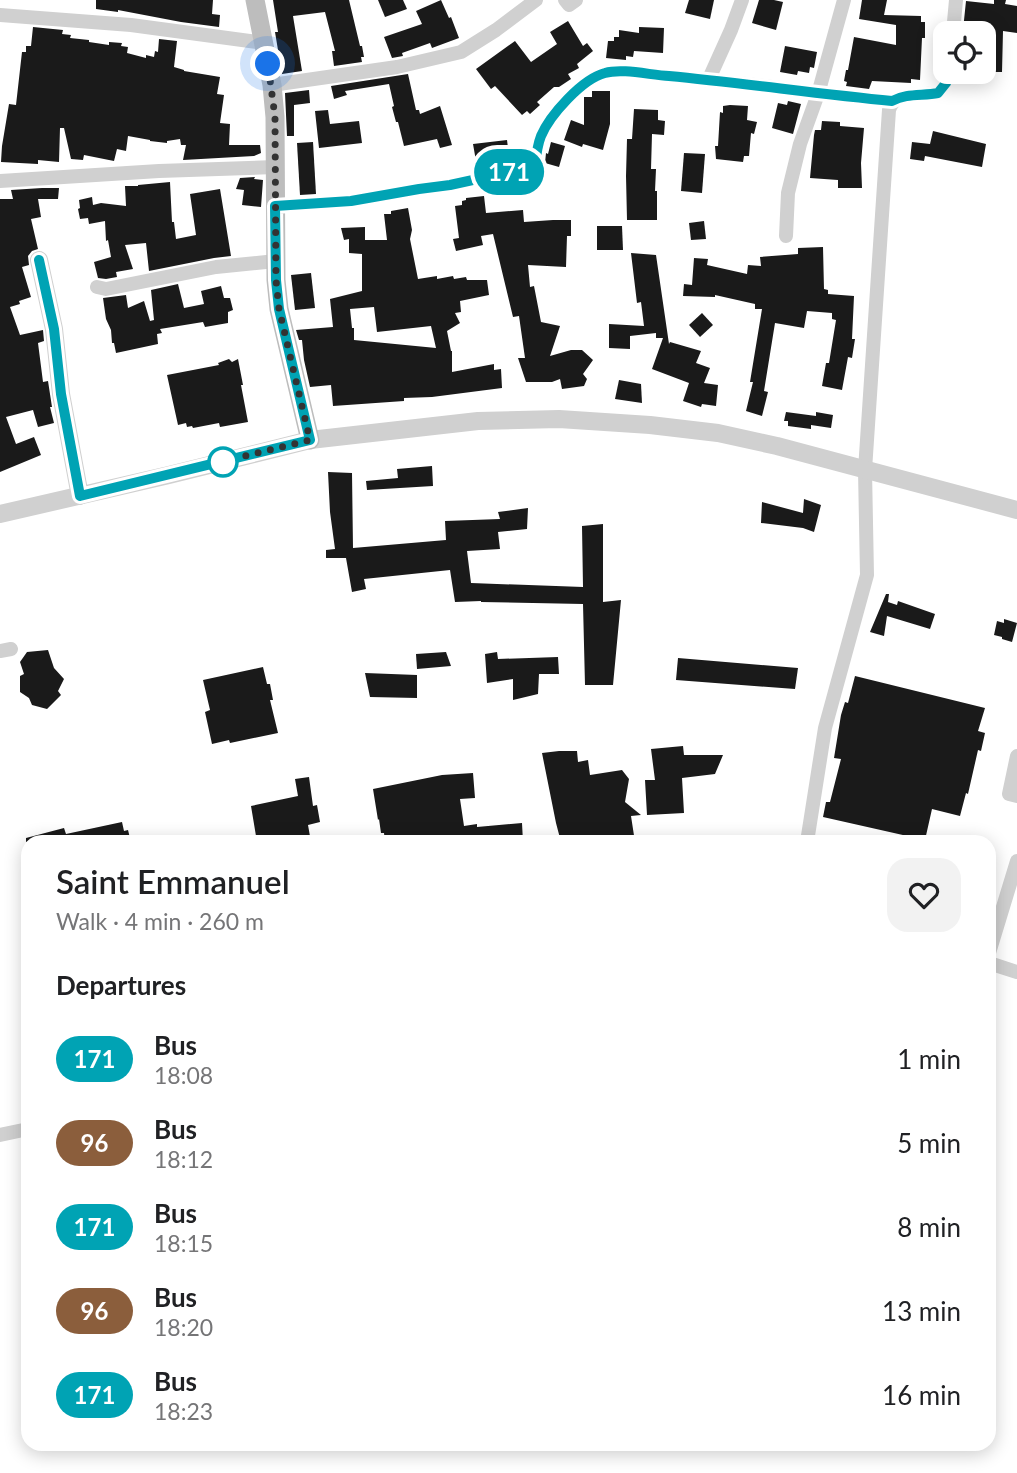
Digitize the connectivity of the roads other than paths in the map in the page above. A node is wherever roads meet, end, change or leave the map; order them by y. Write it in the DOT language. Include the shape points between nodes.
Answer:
graph roads {
  1 [pos="255,0"];
  2 [pos="536,0"];
  3 [pos="565,0"];
  4 [pos="576,0"];
  5 [pos="742,0"];
  6 [pos="845,0"];
  7 [pos="956,0"];
  8 [pos="0,15"];
  9 [pos="954,21"];
  10 [pos="264,43"];
  11 [pos="708,80"];
  12 [pos="945,84"];
  13 [pos="272,85"];
  14 [pos="818,94"];
  15 [pos="892,101"];
  16 [pos="275,167"];
  17 [pos="0,181"];
  18 [pos="275,206"];
  19 [pos="786,236"];
  20 [pos="39,260"];
  21 [pos="276,261"];
  22 [pos="97,287"];
  23 [pos="310,440"];
  24 [pos="865,470"];
  25 [pos="80,496"];
  26 [pos="1017,510"];
  27 [pos="0,514"];
  28 [pos="1017,756"];
  29 [pos="1017,796"];
  30 [pos="808,835"];
  31 [pos="1017,861"];
  32 [pos="996,930"];
  33 [pos="996,965"];
  34 [pos="1017,972"];
  35 [pos="21,1130"];
  36 [pos="0,1135"];
  1 -- 10 [label="main road"];
  2 -- 13 [label="street" via="461,52 397,67"];
  3 -- 4 [label="street" via="569,5"];
  5 -- 11 [label="street"];
  6 -- 14 [label="street"];
  7 -- 9 [label="street"];
  8 -- 10 [label="street" via="131,25"];
  10 -- 13 [label="main road"];
  11 -- 14 [label="street"];
  11 -- 18 [label="street" via="615,72 594,78 574,93 542,133 535,167 530,171 351,201"];
  12 -- 15 [label="street" via="938,93"];
  13 -- 16 [label="main road"];
  14 -- 15 [label="street"];
  14 -- 19 [label="street" via="788,193"];
  15 -- 24 [label="street"];
  16 -- 17 [label="street"];
  16 -- 18 [label="main road"];
  18 -- 21 [label="main road"];
  20 -- 25 [label="street"];
  21 -- 22 [label="street"];
  21 -- 23 [label="main road" via="279,309"];
  23 -- 24 [label="street" via="478,421 559,419 718,433"];
  23 -- 25 [label="street"];
  24 -- 26 [label="street"];
  24 -- 30 [label="street" via="867,575 825,728"];
  25 -- 27 [label="street"];
  28 -- 29 [label="street" via="1009,794"];
  31 -- 32 [label="street"];
  33 -- 34 [label="street"];
  35 -- 36 [label="street"];
}
